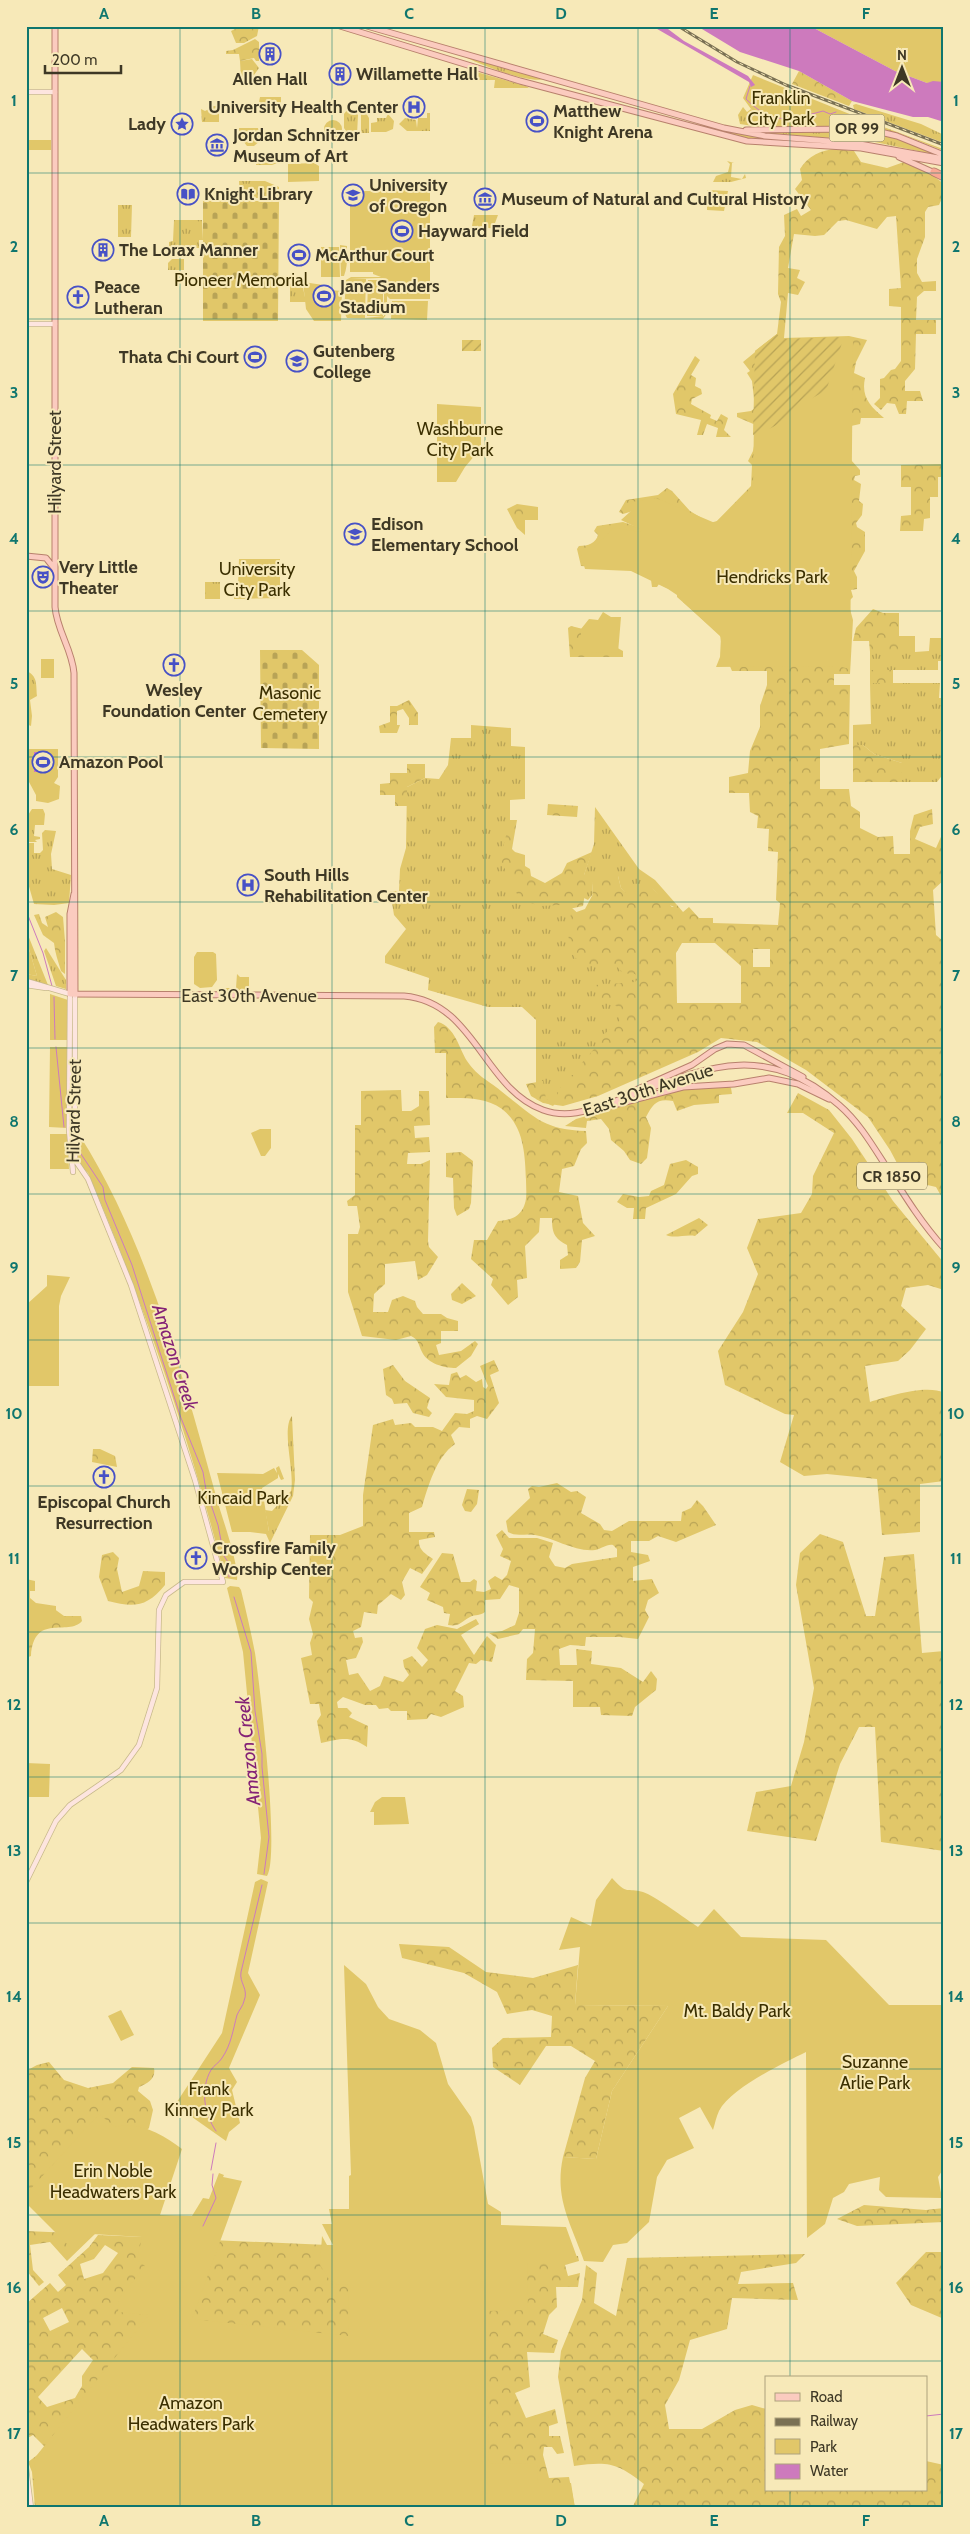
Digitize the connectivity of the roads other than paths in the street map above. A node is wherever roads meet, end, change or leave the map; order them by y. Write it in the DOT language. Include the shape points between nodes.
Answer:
graph roads {
  1 [pos="55,26"];
  2 [pos="340,26"];
  3 [pos="367,26"];
  4 [pos="537,85"];
  5 [pos="579,86"];
  6 [pos="26,92"];
  7 [pos="55,92"];
  8 [pos="636,112"];
  9 [pos="675,115"];
  10 [pos="724,128"];
  11 [pos="887,152"];
  12 [pos="911,155"];
  13 [pos="944,155"];
  14 [pos="944,159"];
  15 [pos="944,163"];
  16 [pos="934,172"];
  17 [pos="944,178"];
  18 [pos="26,324"];
  19 [pos="55,324"];
  20 [pos="26,556"];
  21 [pos="39,556"];
  22 [pos="55,557"];
  23 [pos="55,571"];
  24 [pos="26,981"];
  25 [pos="26,985"];
  26 [pos="48,988"];
  27 [pos="72,995"];
  28 [pos="818,1088"];
  29 [pos="840,1105"];
  30 [pos="599,1107"];
  31 [pos="590,1110"];
  32 [pos="76,1160"];
  33 [pos="74,1172"];
  34 [pos="84,1173"];
  35 [pos="944,1248"];
  36 [pos="26,1882"];
  37 [pos="26,2468"];
  38 [pos="31,2508"];
  1 -- 7 [label="main road, Hilyard Street"];
  2 -- 4 [label="main road, OR 99"];
  3 -- 5 [label="main road, OR 99"];
  4 -- 5 [label="main road" via="549,80"];
  4 -- 8 [label="main road, OR 99"];
  5 -- 9 [label="main road, OR 99"];
  6 -- 7 [label="main road"];
  7 -- 19 [label="main road, Hilyard Street"];
  8 -- 9 [label="main road" via="644,108"];
  8 -- 11 [label="main road, OR 99" via="747,141"];
  9 -- 10 [label="main road, OR 99"];
  10 -- 12 [label="main road" via="765,136 854,143"];
  10 -- 13 [label="main road, OR 99" via="765,131 868,129 897,136"];
  11 -- 12 [label="main road"];
  11 -- 16 [label="main road, OR 99"];
  12 -- 14 [label="main road"];
  12 -- 15 [label="main road"];
  16 -- 17 [label="highway, OR 99"];
  18 -- 19 [label="main road"];
  19 -- 22 [label="main road, Hilyard Street"];
  20 -- 21 [label="main road"];
  21 -- 22 [label="main road"];
  21 -- 23 [label="main road" via="48,559"];
  22 -- 23 [label="main road, Hilyard Street"];
  23 -- 27 [label="main road, Hilyard Street" via="56,618 71,654 74,673"];
  24 -- 26 [label="main road"];
  25 -- 26 [label="main road"];
  26 -- 27 [label="main road"];
  27 -- 31 [label="main road, East 30th Avenue" via="422,998 451,1015 508,1085 528,1102 556,1113"];
  27 -- 32 [label="main road, Hilyard Street"];
  27 -- 33 [label="main road, Hilyard Street" via="69,1130"];
  28 -- 29 [label="main road, East 30th Avenue / CR 1850"];
  28 -- 30 [label="main road, East 30th Avenue / CR 1850" via="792,1075 745,1064 687,1075"];
  28 -- 30 [label="main road" via="793,1070 750,1048 731,1044"];
  29 -- 31 [label="main road" via="798,1084 769,1078 683,1087"];
  29 -- 35 [label="main road, East 30th Avenue / CR 1850" via="862,1129 911,1206"];
  30 -- 31 [label="main road, East 30th Avenue"];
  32 -- 33 [label="main road, Hilyard Street"];
  32 -- 34 [label="main road"];
  33 -- 34 [label="main road"];
  34 -- 36 [label="main road" via="131,1285 195,1480 223,1582 184,1582 166,1595 159,1610 157,1688 139,1745 121,1770 70,1805 56,1821"];
  37 -- 38 [label="main road"];
}
